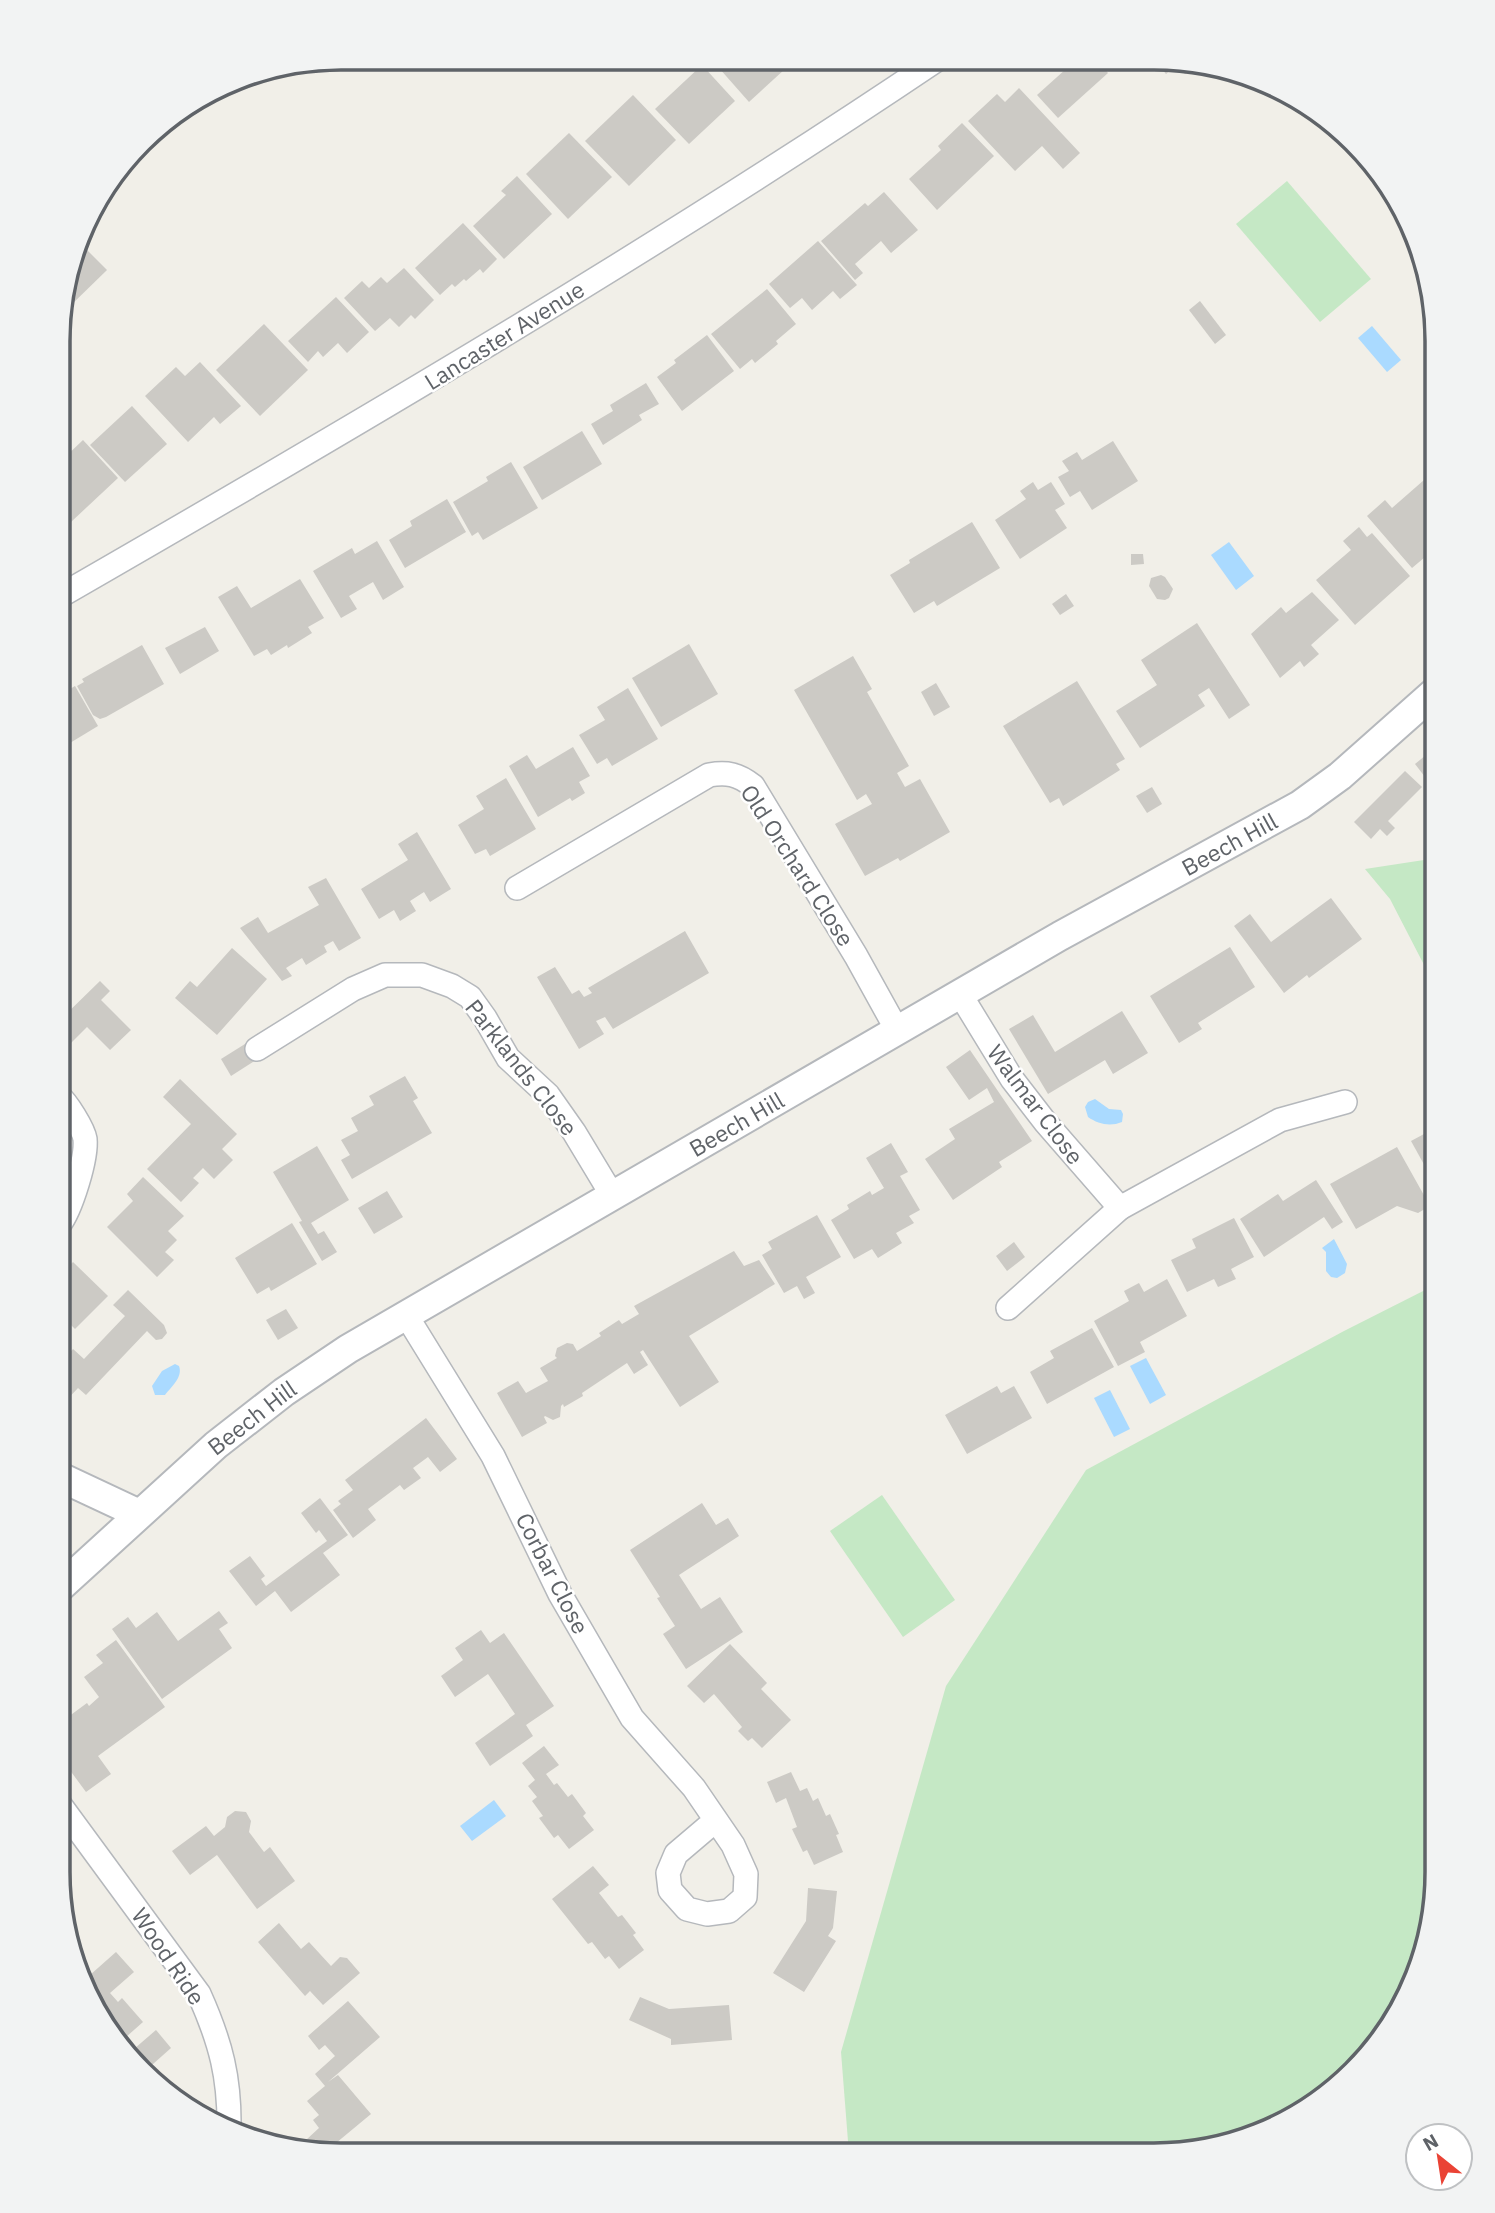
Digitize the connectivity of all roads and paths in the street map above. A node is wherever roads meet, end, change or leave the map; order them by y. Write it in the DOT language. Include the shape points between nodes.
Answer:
graph roads {
  1 [pos="922,70"];
  2 [pos="70,590"];
  3 [pos="1425,700"];
  4 [pos="517,888"];
  5 [pos="960,994"];
  6 [pos="897,1030"];
  7 [pos="257,1049"];
  8 [pos="1345,1102"];
  9 [pos="70,1109"];
  10 [pos="612,1195"];
  11 [pos="70,1205"];
  12 [pos="1120,1208"];
  13 [pos="1008,1308"];
  14 [pos="406,1315"];
  15 [pos="70,1482"];
  16 [pos="139,1514"];
  17 [pos="70,1578"];
  18 [pos="70,1818"];
  19 [pos="716,1820"];
  20 [pos="229,2118"];
  1 -- 2 [label="street, Lancaster Avenue" via="516,330"];
  3 -- 5 [label="street, Beech Hill" via="1314,796"];
  4 -- 6 [label="street, Old Orchard Close" via="709,775 741,776 753,786"];
  5 -- 6 [label="street, Beech Hill"];
  5 -- 12 [label="street, Walmar Close" via="1012,1079"];
  6 -- 10 [label="street, Beech Hill"];
  7 -- 10 [label="street, Parklands Close" via="353,989 385,975 422,975 452,986 470,998 508,1058 548,1095"];
  8 -- 12 [label="street" via="1280,1120"];
  9 -- 11 [label="street" via="85,1138"];
  10 -- 14 [label="street, Beech Hill"];
  12 -- 13 [label="street"];
  14 -- 16 [label="street, Beech Hill" via="284,1392"];
  14 -- 19 [label="street, Corbar Close" via="493,1456 561,1594 632,1718"];
  15 -- 16 [label="street"];
  16 -- 17 [label="street, Beech Hill"];
  18 -- 20 [label="street, Wood Ride" via="199,1994 226,2067"];
}
